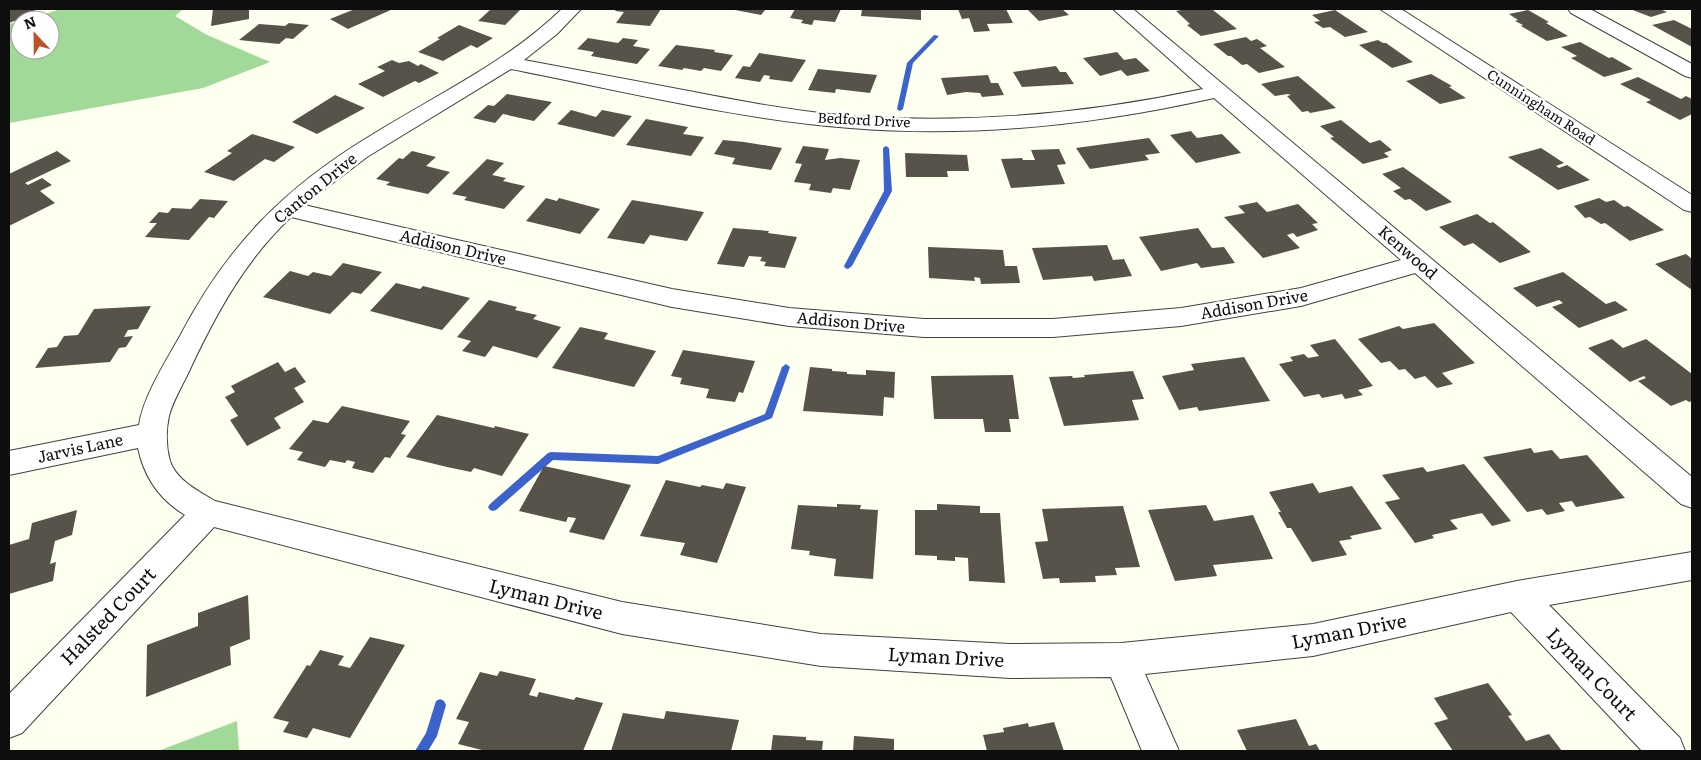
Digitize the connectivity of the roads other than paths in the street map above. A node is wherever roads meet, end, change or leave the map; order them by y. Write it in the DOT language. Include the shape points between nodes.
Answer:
graph roads {
  1 [pos="572,9"];
  2 [pos="1122,9"];
  3 [pos="1390,9"];
  4 [pos="1577,9"];
  5 [pos="510,63"];
  6 [pos="1692,72"];
  7 [pos="1220,91"];
  8 [pos="1692,205"];
  9 [pos="286,208"];
  10 [pos="1421,263"];
  11 [pos="151,434"];
  12 [pos="9,463"];
  13 [pos="1692,495"];
  14 [pos="208,512"];
  15 [pos="1692,566"];
  16 [pos="1517,596"];
  17 [pos="1120,660"];
  18 [pos="9,720"];
  19 [pos="1160,751"];
  20 [pos="1667,751"];
  1 -- 5 [label="street, Canton Drive" via="550,32"];
  2 -- 7 [label="street, Kenwood"];
  3 -- 8 [label="street, Cunningham Road"];
  4 -- 6 [label="street"];
  5 -- 7 [label="street, Bedford Drive" via="772,113 851,122 973,125 1061,119 1142,108"];
  5 -- 9 [label="street, Canton Drive" via="377,141 334,169"];
  7 -- 10 [label="street, Kenwood"];
  9 -- 10 [label="street, Addison Drive" via="672,298 789,317 924,328 1053,328 1181,317 1301,297"];
  9 -- 11 [label="street, Canton Drive" via="250,246 218,291 154,415"];
  10 -- 13 [label="street, Kenwood"];
  11 -- 12 [label="street, Jarvis Lane"];
  11 -- 14 [label="street, Canton Drive" via="153,458 164,481 184,500"];
  14 -- 17 [label="street, Lyman Drive" via="622,618 821,650 1010,661"];
  14 -- 18 [label="street, Halsted Court"];
  15 -- 16 [label="street, Lyman Drive"];
  16 -- 17 [label="street, Lyman Drive" via="1313,640"];
  16 -- 20 [label="street, Lyman Court"];
  17 -- 19 [label="street"];
}
